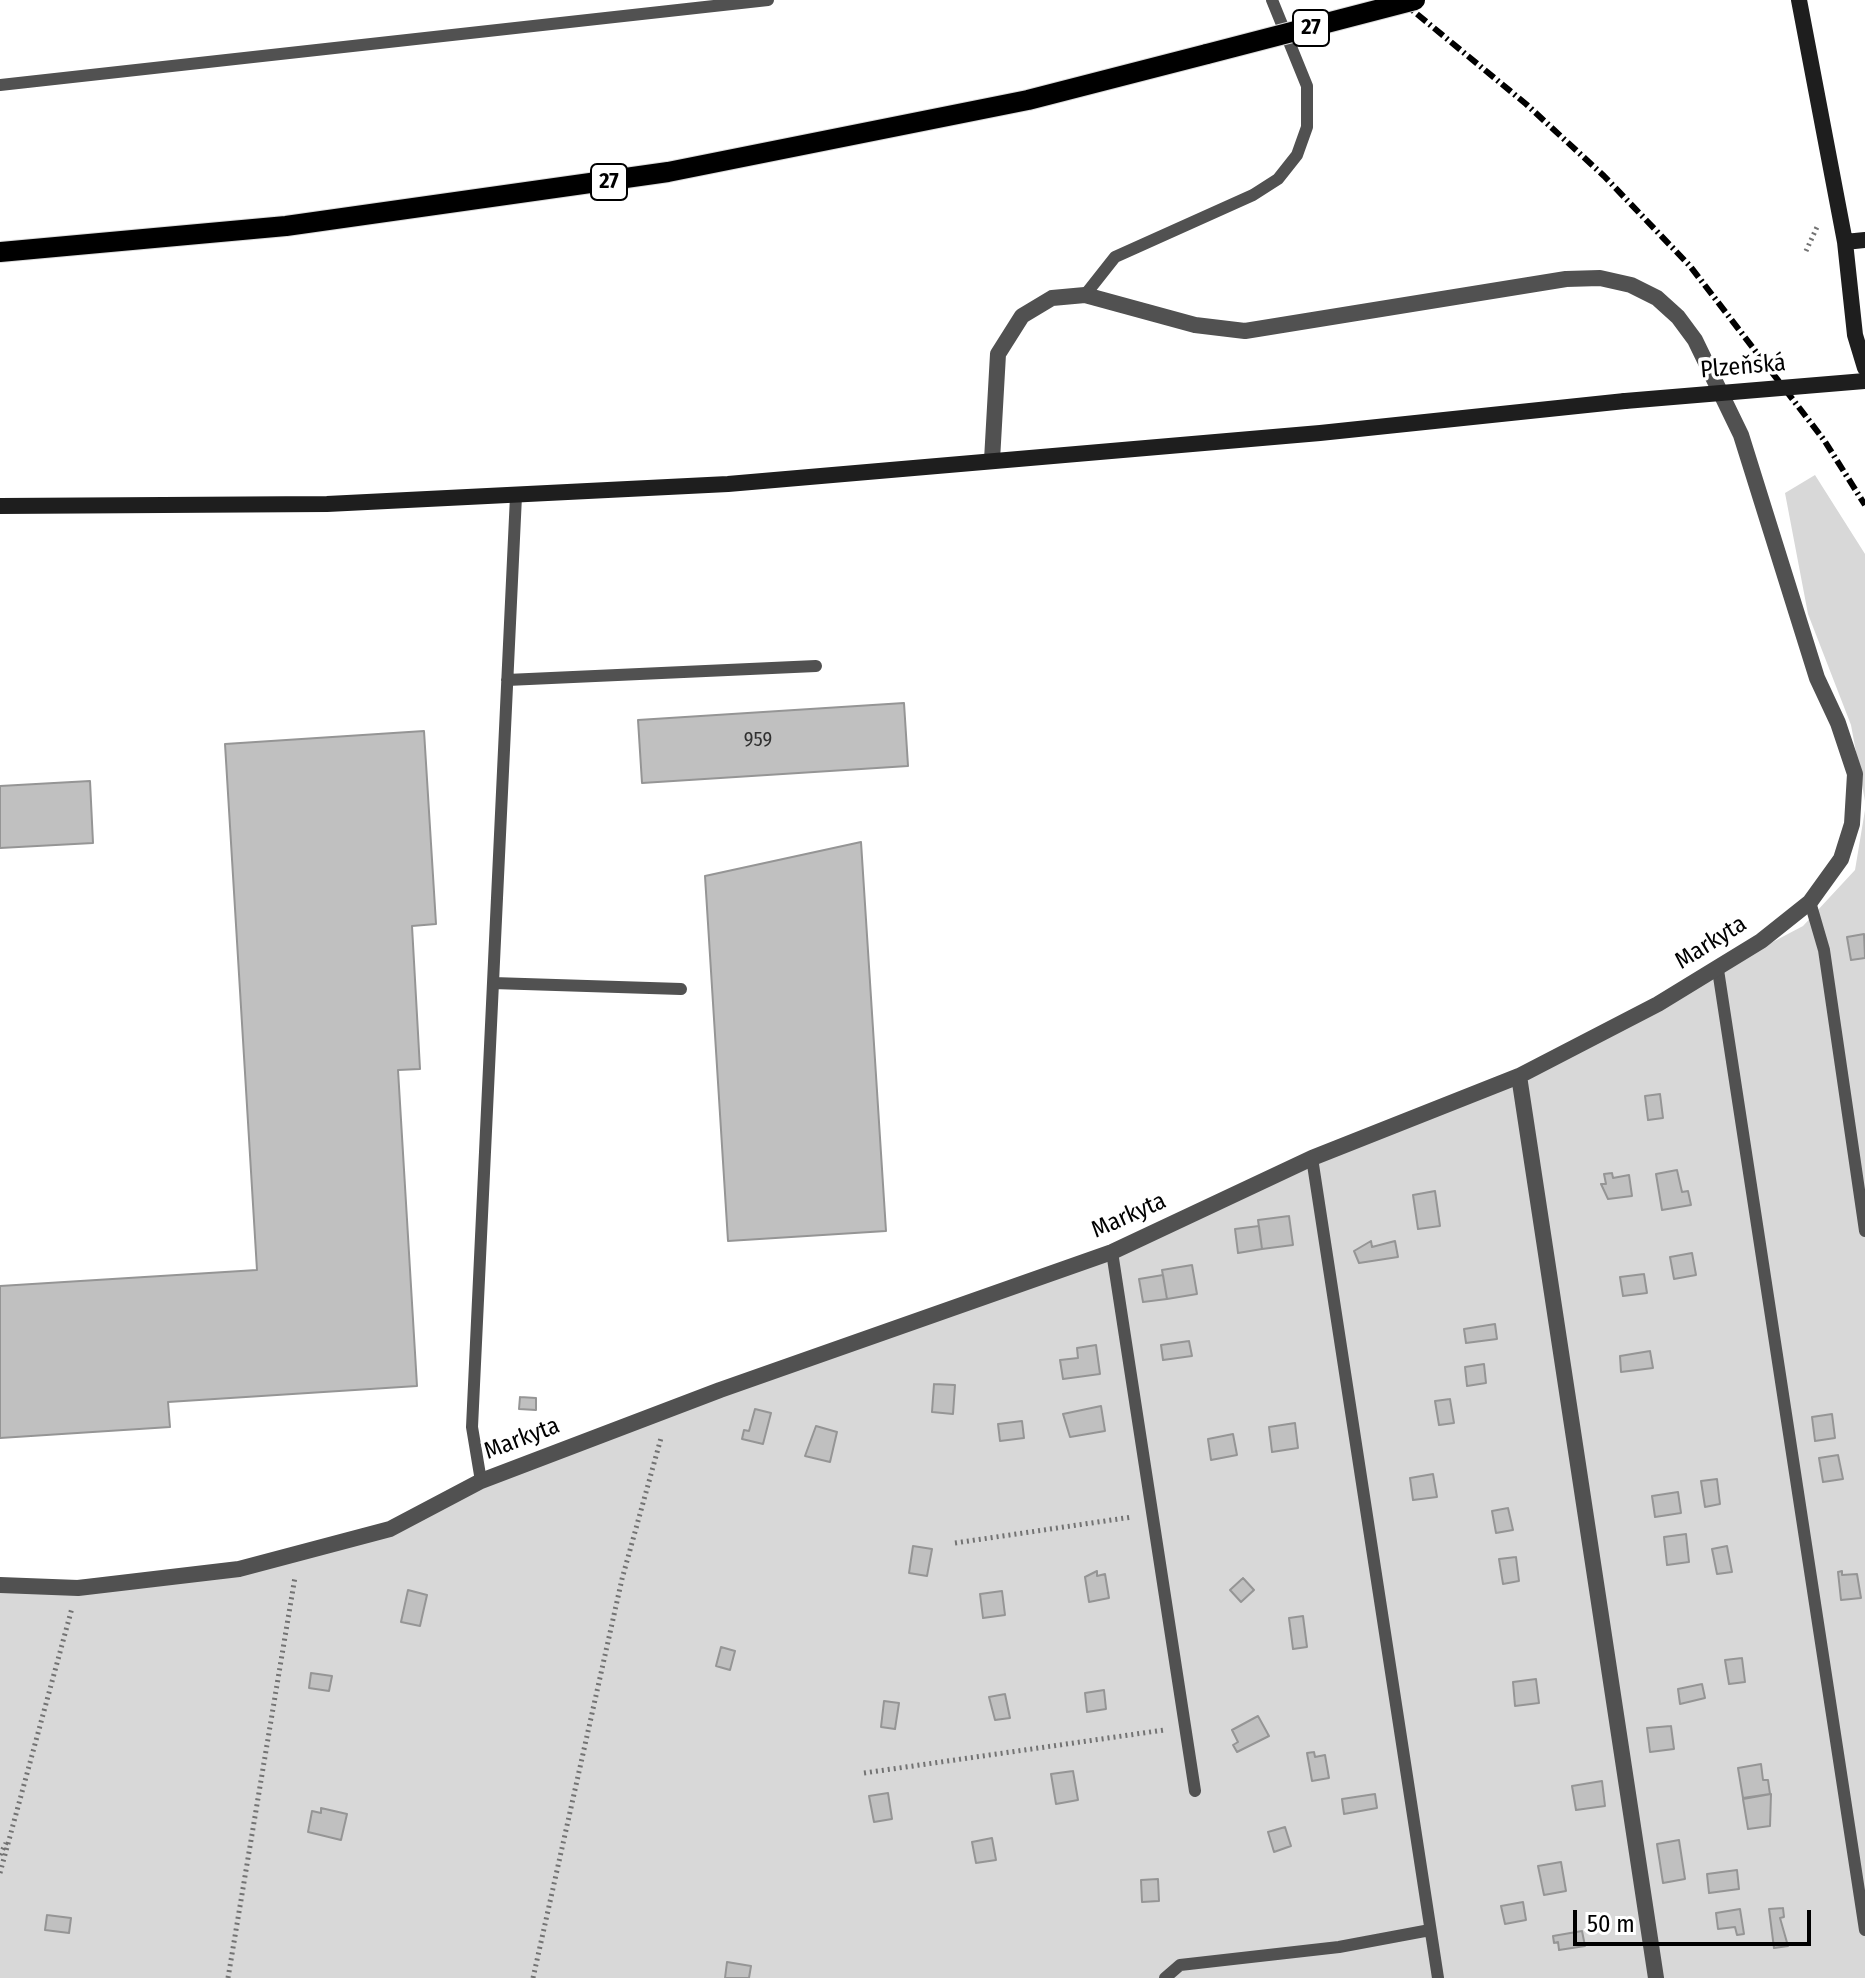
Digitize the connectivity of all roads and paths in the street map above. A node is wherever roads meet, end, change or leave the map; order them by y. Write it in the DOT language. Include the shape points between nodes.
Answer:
graph roads {
  1 [pos="768,0"];
  2 [pos="1272,0"];
  3 [pos="1415,0"];
  4 [pos="1799,0"];
  5 [pos="0,85"];
  6 [pos="1865,240"];
  7 [pos="1845,242"];
  8 [pos="0,252"];
  9 [pos="1085,295"];
  10 [pos="1865,368"];
  11 [pos="1865,381"];
  12 [pos="992,460"];
  13 [pos="516,496"];
  14 [pos="0,506"];
  15 [pos="816,666"];
  16 [pos="507,680"];
  17 [pos="1810,902"];
  18 [pos="1718,970"];
  19 [pos="493,983"];
  20 [pos="681,989"];
  21 [pos="1519,1076"];
  22 [pos="1312,1158"];
  23 [pos="1865,1231"];
  24 [pos="1112,1252"];
  25 [pos="670,1409"];
  26 [pos="481,1481"];
  27 [pos="1152,1514"];
  28 [pos="955,1543"];
  29 [pos="298,1556"];
  30 [pos="0,1585"];
  31 [pos="78,1588"];
  32 [pos="1185,1727"];
  33 [pos="864,1773"];
  34 [pos="1195,1791"];
  35 [pos="12,1831"];
  36 [pos="0,1855"];
  37 [pos="0,1873"];
  38 [pos="1430,1930"];
  39 [pos="1865,1930"];
  40 [pos="228,1978"];
  41 [pos="533,1978"];
  42 [pos="1165,1978"];
  43 [pos="1438,1978"];
  44 [pos="1656,1978"];
  1 -- 5 [label="lane"];
  2 -- 9 [label="lane" via="1307,86 1307,127 1297,155 1278,179 1253,195 1115,257"];
  3 -- 8 [label="main road, 27, bridge" via="1028,100 653,175 301,225"];
  4 -- 7 [label="main road"];
  6 -- 7 [label="main road"];
  7 -- 10 [label="main road" via="1855,335"];
  9 -- 12 [label="street" via="1036,305 1002,344 995,376"];
  9 -- 17 [label="street, Markyta" via="1195,325 1245,331 1566,279 1600,278 1657,298 1695,340 1741,435 1817,678 1855,774 1852,824 1841,859"];
  11 -- 12 [label="main road, Plzeňská, bridge"];
  12 -- 13 [label="main road, Plzeňská" via="728,484"];
  13 -- 14 [label="main road, Plzeňská"];
  13 -- 16 [label="lane"];
  15 -- 16 [label="lane"];
  16 -- 19 [label="lane"];
  17 -- 18 [label="street, Markyta"];
  17 -- 23 [label="lane" via="1824,950"];
  18 -- 21 [label="street, Markyta"];
  18 -- 39 [label="lane"];
  19 -- 20 [label="lane"];
  19 -- 26 [label="lane" via="472,1427"];
  21 -- 22 [label="street, Markyta"];
  21 -- 44 [label="street"];
  22 -- 24 [label="street, Markyta"];
  22 -- 38 [label="lane"];
  24 -- 25 [label="street, Markyta"];
  24 -- 27 [label="lane"];
  25 -- 26 [label="street, Markyta"];
  25 -- 41 [label="path" via="622,1579"];
  26 -- 29 [label="street, Markyta" via="390,1529"];
  27 -- 28 [label="path"];
  27 -- 32 [label="lane"];
  29 -- 31 [label="street, Markyta" via="239,1569"];
  29 -- 40 [label="path"];
  30 -- 31 [label="street, Markyta"];
  31 -- 35 [label="path"];
  32 -- 33 [label="path"];
  32 -- 34 [label="lane"];
  35 -- 36 [label="path"];
  35 -- 37 [label="path"];
  38 -- 42 [label="lane" via="1339,1947 1180,1965"];
  38 -- 43 [label="lane"];
}
